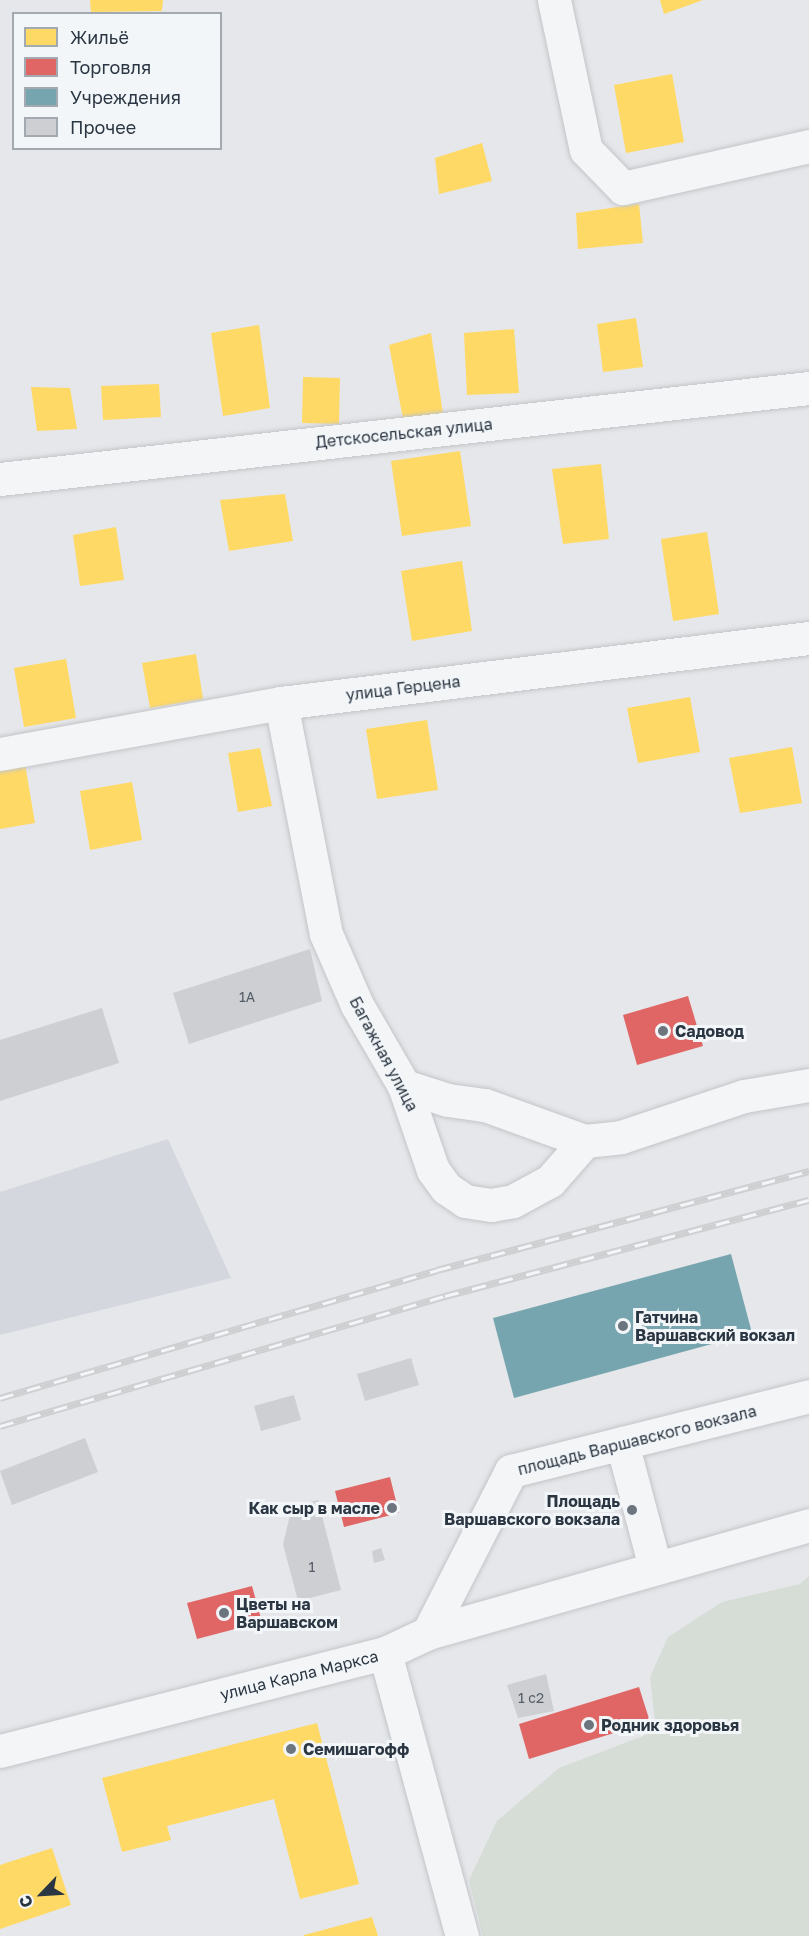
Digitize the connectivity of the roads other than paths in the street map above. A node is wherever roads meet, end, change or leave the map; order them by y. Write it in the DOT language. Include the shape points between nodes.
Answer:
graph roads {
  1 [pos="554,0"];
  2 [pos="809,147"];
  3 [pos="809,388"];
  4 [pos="0,479"];
  5 [pos="809,638"];
  6 [pos="281,703"];
  7 [pos="0,754"];
  8 [pos="809,1085"];
  9 [pos="404,1086"];
  10 [pos="448,1100"];
  11 [pos="425,1138"];
  12 [pos="585,1141"];
  13 [pos="809,1396"];
  14 [pos="622,1443"];
  15 [pos="809,1526"];
  16 [pos="655,1567"];
  17 [pos="428,1633"];
  18 [pos="385,1653"];
  19 [pos="0,1751"];
  20 [pos="462,1936"];
  1 -- 2 [label="street" via="586,150 623,188"];
  3 -- 4 [label="street, Детскосельская улица"];
  5 -- 6 [label="street, улица Герцена"];
  6 -- 7 [label="street, улица Герцена"];
  6 -- 9 [label="street, Багажная улица" via="326,934 357,1005"];
  8 -- 12 [label="street" via="744,1096 621,1137"];
  9 -- 10 [label="street"];
  9 -- 11 [label="street, Багажная улица"];
  10 -- 11 [label="street" via="436,1113"];
  10 -- 12 [label="street" via="485,1105"];
  11 -- 12 [label="street, Багажная улица" via="433,1170 446,1188 465,1201 491,1205 513,1201 550,1181"];
  13 -- 14 [label="street, площадь Варшавского вокзала"];
  14 -- 16 [label="street"];
  14 -- 17 [label="street, площадь Варшавского вокзала" via="512,1471"];
  15 -- 16 [label="street"];
  16 -- 17 [label="street"];
  17 -- 18 [label="street"];
  18 -- 19 [label="street, улица Карла Маркса"];
  18 -- 20 [label="street, улица Карла Маркса"];
}
